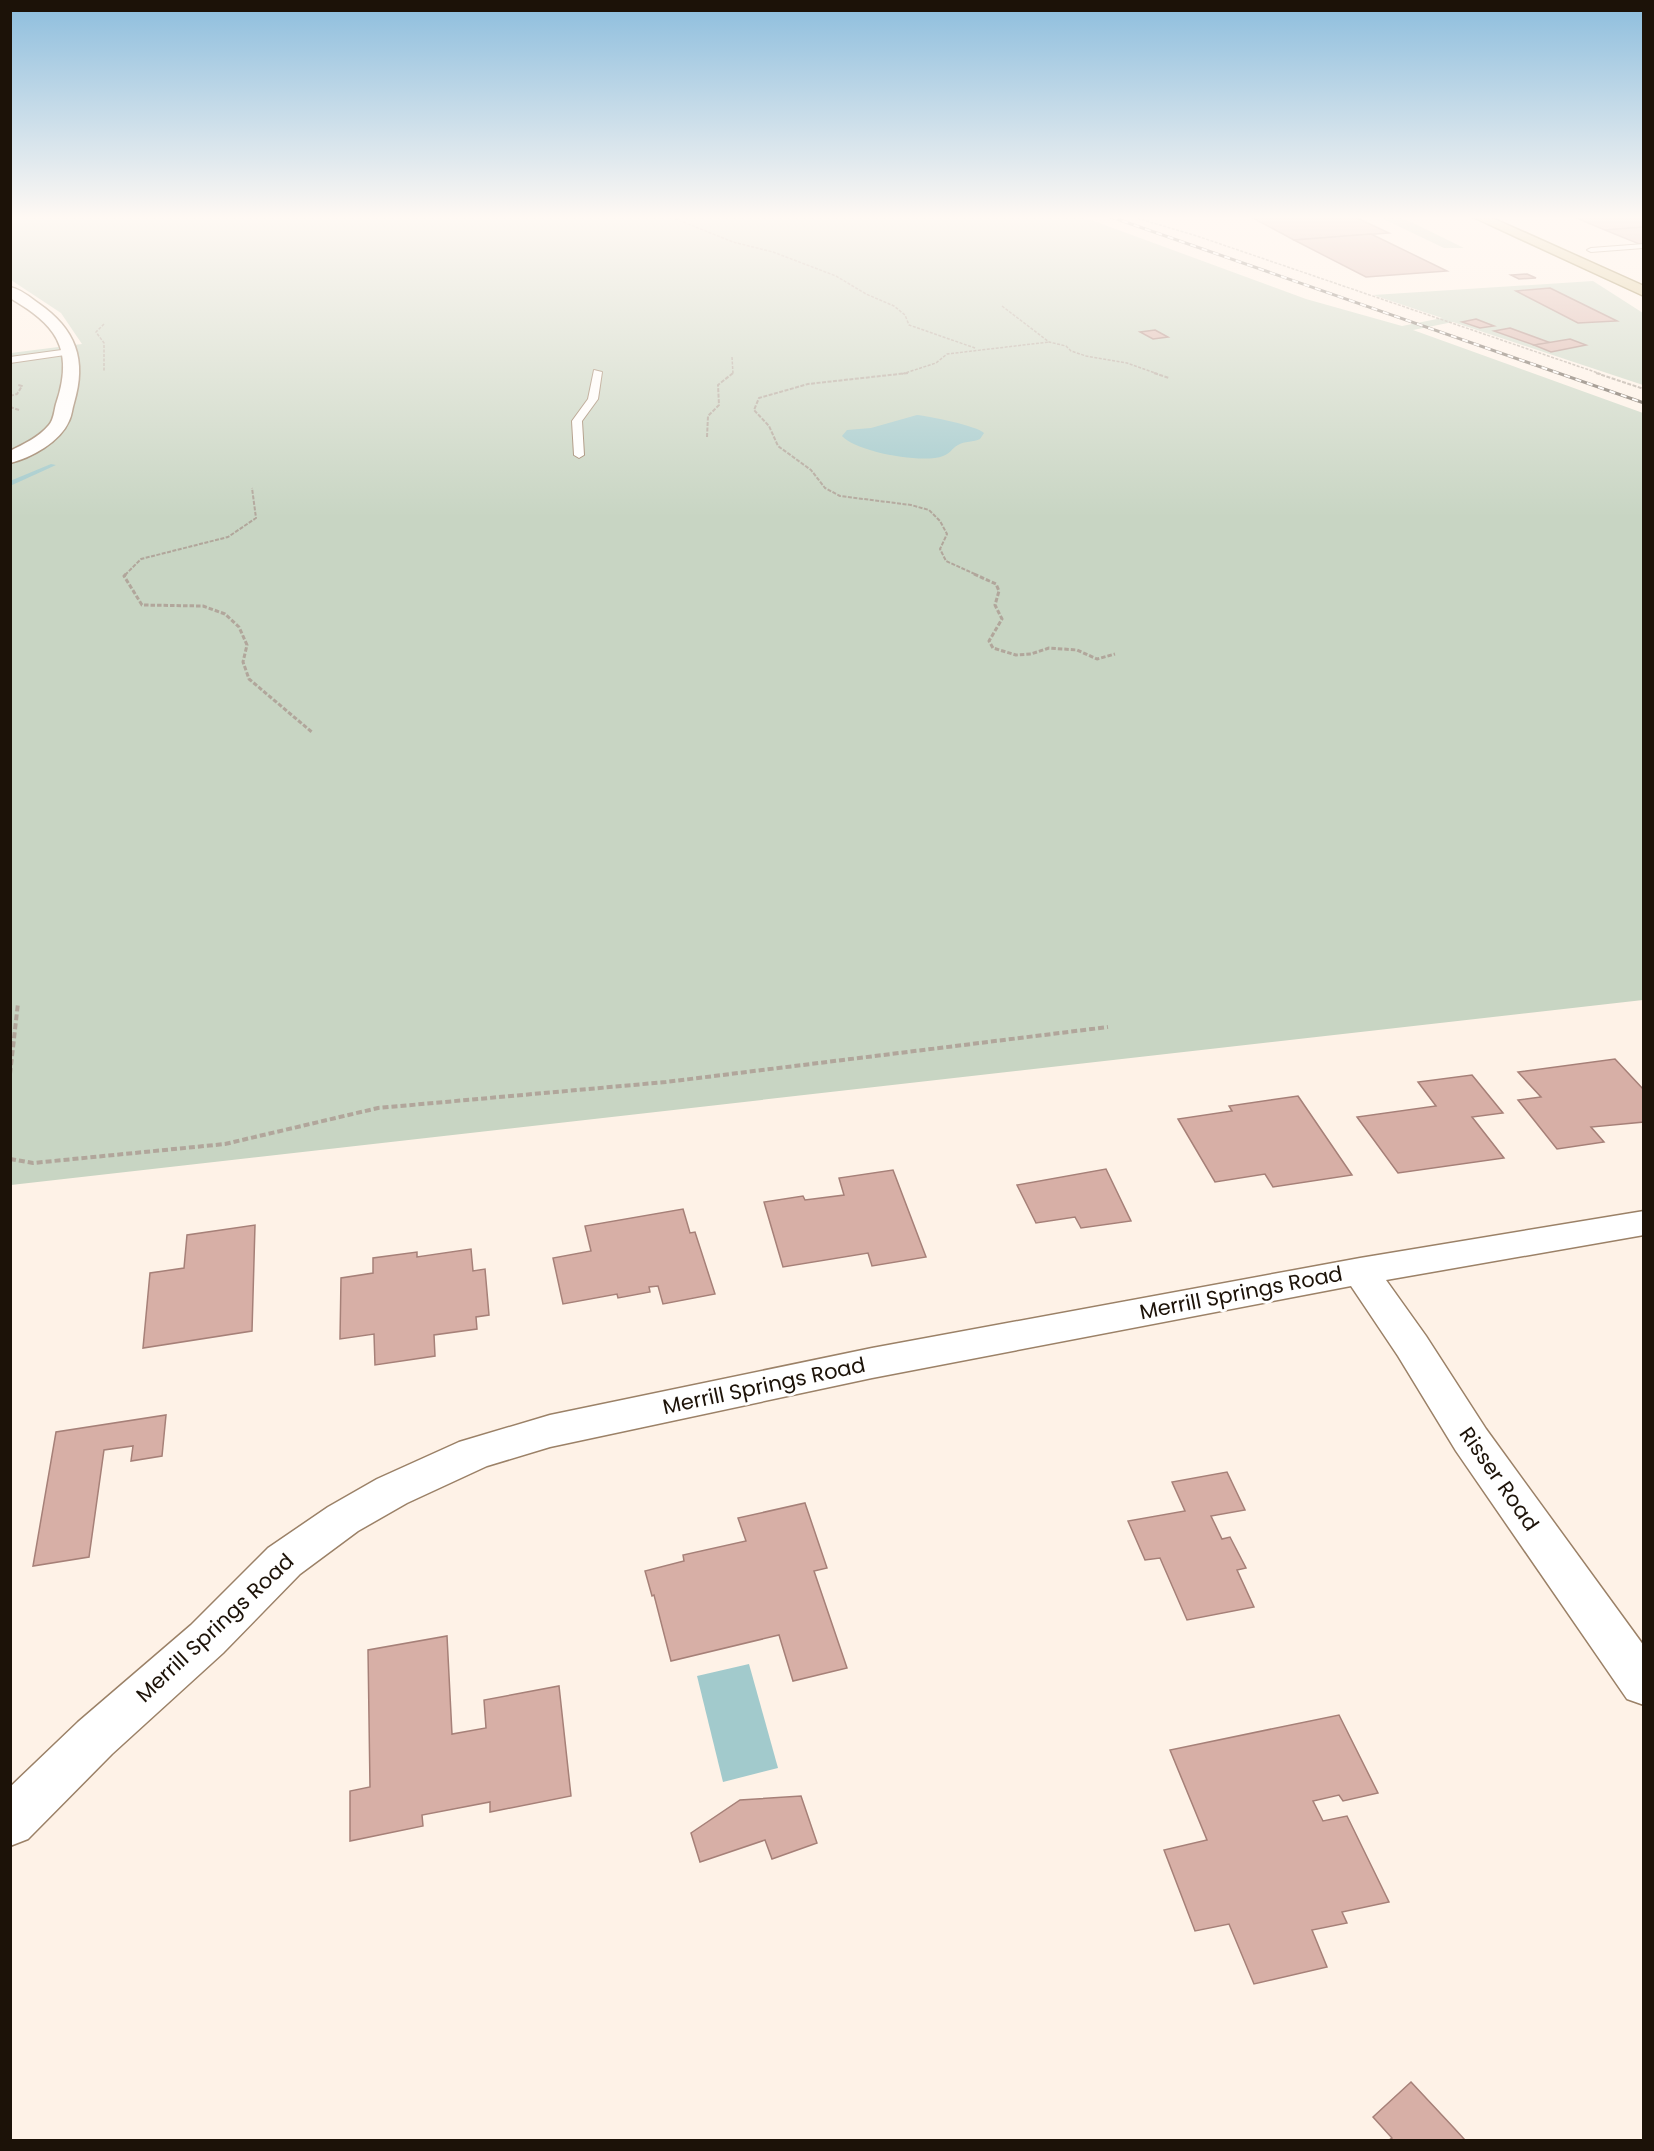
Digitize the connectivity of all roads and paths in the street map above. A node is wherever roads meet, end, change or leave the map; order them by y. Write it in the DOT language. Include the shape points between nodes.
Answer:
graph roads {
  1 [pos="47,317"];
  2 [pos="906,317"];
  3 [pos="1017,317"];
  4 [pos="1436,317"];
  5 [pos="104,324"];
  6 [pos="1048,342"];
  7 [pos="977,349"];
  8 [pos="69,352"];
  9 [pos="732,357"];
  10 [pos="10,360"];
  11 [pos="104,372"];
  12 [pos="597,372"];
  13 [pos="1169,378"];
  14 [pos="10,383"];
  15 [pos="1644,389"];
  16 [pos="10,396"];
  17 [pos="10,407"];
  18 [pos="19,410"];
  19 [pos="707,437"];
  20 [pos="579,455"];
  21 [pos="10,458"];
  22 [pos="252,488"];
  23 [pos="1115,654"];
  24 [pos="313,733"];
  25 [pos="18,1003"];
  26 [pos="1108,1027"];
  27 [pos="10,1074"];
  28 [pos="10,1159"];
  29 [pos="1644,1223"];
  30 [pos="1360,1271"];
  31 [pos="1644,1684"];
  32 [pos="10,1822"];
  1 -- 8 [label="street" via="62,334"];
  2 -- 7 [label="path" via="909,325"];
  3 -- 6 [label="path"];
  4 -- 15 [label="path"];
  5 -- 11 [label="path" via="96,332 104,343"];
  6 -- 7 [label="path"];
  6 -- 13 [label="path"];
  7 -- 23 [label="path" via="947,354 940,362 886,377 783,390 759,398 754,410 770,426 778,446 811,470 825,488 840,496 929,510 947,534 940,549 946,561 996,584 999,591 995,605 1002,619 989,641 993,648 1016,655 1049,648 1077,650 1097,659"];
  8 -- 10 [label="lane"];
  8 -- 21 [label="street" via="70,388 63,418 43,441"];
  9 -- 19 [label="path" via="733,374 718,386 719,405 708,416"];
  12 -- 20 [label="lane" via="593,399 577,421"];
  14 -- 16 [label="path" via="22,386"];
  17 -- 18 [label="path"];
  22 -- 24 [label="path" via="256,518 228,537 141,559 124,576 142,605 203,606 225,614 239,627 247,645 243,662 249,678"];
  25 -- 27 [label="path"];
  26 -- 28 [label="path" via="666,1082 378,1108 225,1144 33,1163"];
  29 -- 30 [label="street, Merrill Springs Road"];
  30 -- 31 [label="street, Risser Road" via="1471,1440"];
  30 -- 32 [label="street, Merrill Springs Road" via="872,1363 550,1431 474,1454 392,1491 343,1519 284,1561 207,1639 95,1738"];
}
